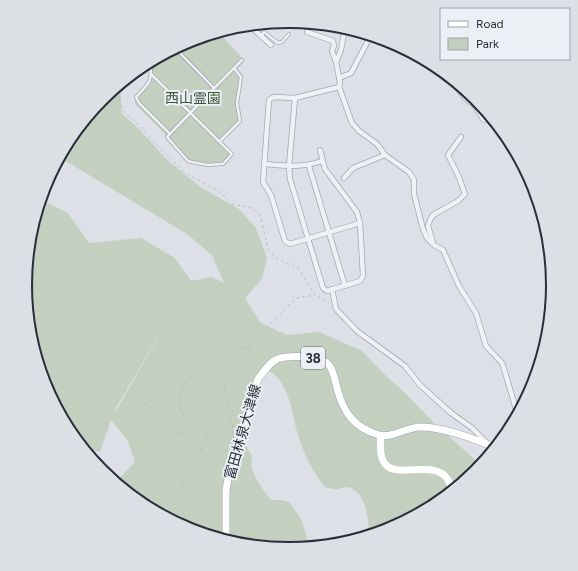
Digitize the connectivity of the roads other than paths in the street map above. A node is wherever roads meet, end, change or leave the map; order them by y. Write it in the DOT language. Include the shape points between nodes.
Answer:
graph roads {
  1 [pos="255,30"];
  2 [pos="307,32"];
  3 [pos="290,34"];
  4 [pos="314,34"];
  5 [pos="344,34"];
  6 [pos="261,36"];
  7 [pos="312,40"];
  8 [pos="368,41"];
  9 [pos="271,45"];
  10 [pos="180,53"];
  11 [pos="242,60"];
  12 [pos="336,62"];
  13 [pos="151,68"];
  14 [pos="234,68"];
  15 [pos="151,74"];
  16 [pos="339,78"];
  17 [pos="339,87"];
  18 [pos="214,88"];
  19 [pos="295,98"];
  20 [pos="477,110"];
  21 [pos="190,112"];
  22 [pos="486,120"];
  23 [pos="170,134"];
  24 [pos="461,137"];
  25 [pos="220,142"];
  26 [pos="320,150"];
  27 [pos="385,155"];
  28 [pos="322,161"];
  29 [pos="265,164"];
  30 [pos="290,166"];
  31 [pos="309,166"];
  32 [pos="344,178"];
  33 [pos="360,223"];
  34 [pos="329,232"];
  35 [pos="308,238"];
  36 [pos="434,245"];
  37 [pos="345,286"];
  38 [pos="332,289"];
  39 [pos="516,407"];
  40 [pos="381,436"];
  41 [pos="488,444"];
  42 [pos="489,447"];
  43 [pos="451,486"];
  44 [pos="226,535"];
  1 -- 6 [label="street"];
  2 -- 4 [label="street"];
  3 -- 6 [label="lane" via="278,43 264,32"];
  4 -- 7 [label="street"];
  4 -- 12 [label="street" via="333,41 332,51"];
  5 -- 12 [label="street"];
  6 -- 9 [label="street"];
  8 -- 16 [label="street" via="351,73"];
  10 -- 18 [label="lane"];
  11 -- 14 [label="lane"];
  12 -- 16 [label="street"];
  13 -- 15 [label="lane"];
  14 -- 18 [label="lane"];
  14 -- 25 [label="lane" via="241,75 237,103 240,121"];
  15 -- 21 [label="lane"];
  15 -- 23 [label="lane" via="150,82 136,97"];
  16 -- 17 [label="street"];
  17 -- 19 [label="street"];
  17 -- 27 [label="street" via="352,123 377,144"];
  18 -- 21 [label="lane"];
  19 -- 29 [label="street" via="274,97 269,100"];
  19 -- 30 [label="street"];
  20 -- 22 [label="street"];
  21 -- 23 [label="lane"];
  21 -- 25 [label="lane"];
  23 -- 25 [label="lane" via="167,136 188,161 208,165 223,164 232,154"];
  24 -- 36 [label="street" via="448,155 465,194 458,201 433,215 428,226"];
  26 -- 28 [label="street"];
  27 -- 32 [label="street" via="353,168"];
  27 -- 36 [label="street" via="409,172 414,180 414,194 423,230"];
  28 -- 31 [label="street"];
  28 -- 33 [label="street" via="325,169 357,212"];
  29 -- 30 [label="street"];
  29 -- 35 [label="street" via="263,182 271,195 285,241 290,244"];
  30 -- 31 [label="street"];
  30 -- 35 [label="street" via="290,179"];
  31 -- 34 [label="street"];
  33 -- 34 [label="street"];
  33 -- 37 [label="street" via="363,276 360,282"];
  34 -- 35 [label="street"];
  34 -- 37 [label="street"];
  35 -- 38 [label="street" via="323,288 327,291"];
  36 -- 39 [label="street" via="443,250 459,286 476,313 486,346 502,363"];
  37 -- 38 [label="street"];
  38 -- 41 [label="street" via="336,309 357,331 405,366 420,385"];
  40 -- 41 [label="main road" via="421,427"];
  40 -- 43 [label="main road" via="380,453 384,462 391,468 403,471 439,471 448,479"];
  40 -- 44 [label="main road, 富田林泉大津線 / 38" via="365,430 349,416 341,404 334,373 320,358 288,356 276,360 258,379 229,474 226,490"];
  41 -- 42 [label="street"];
}
